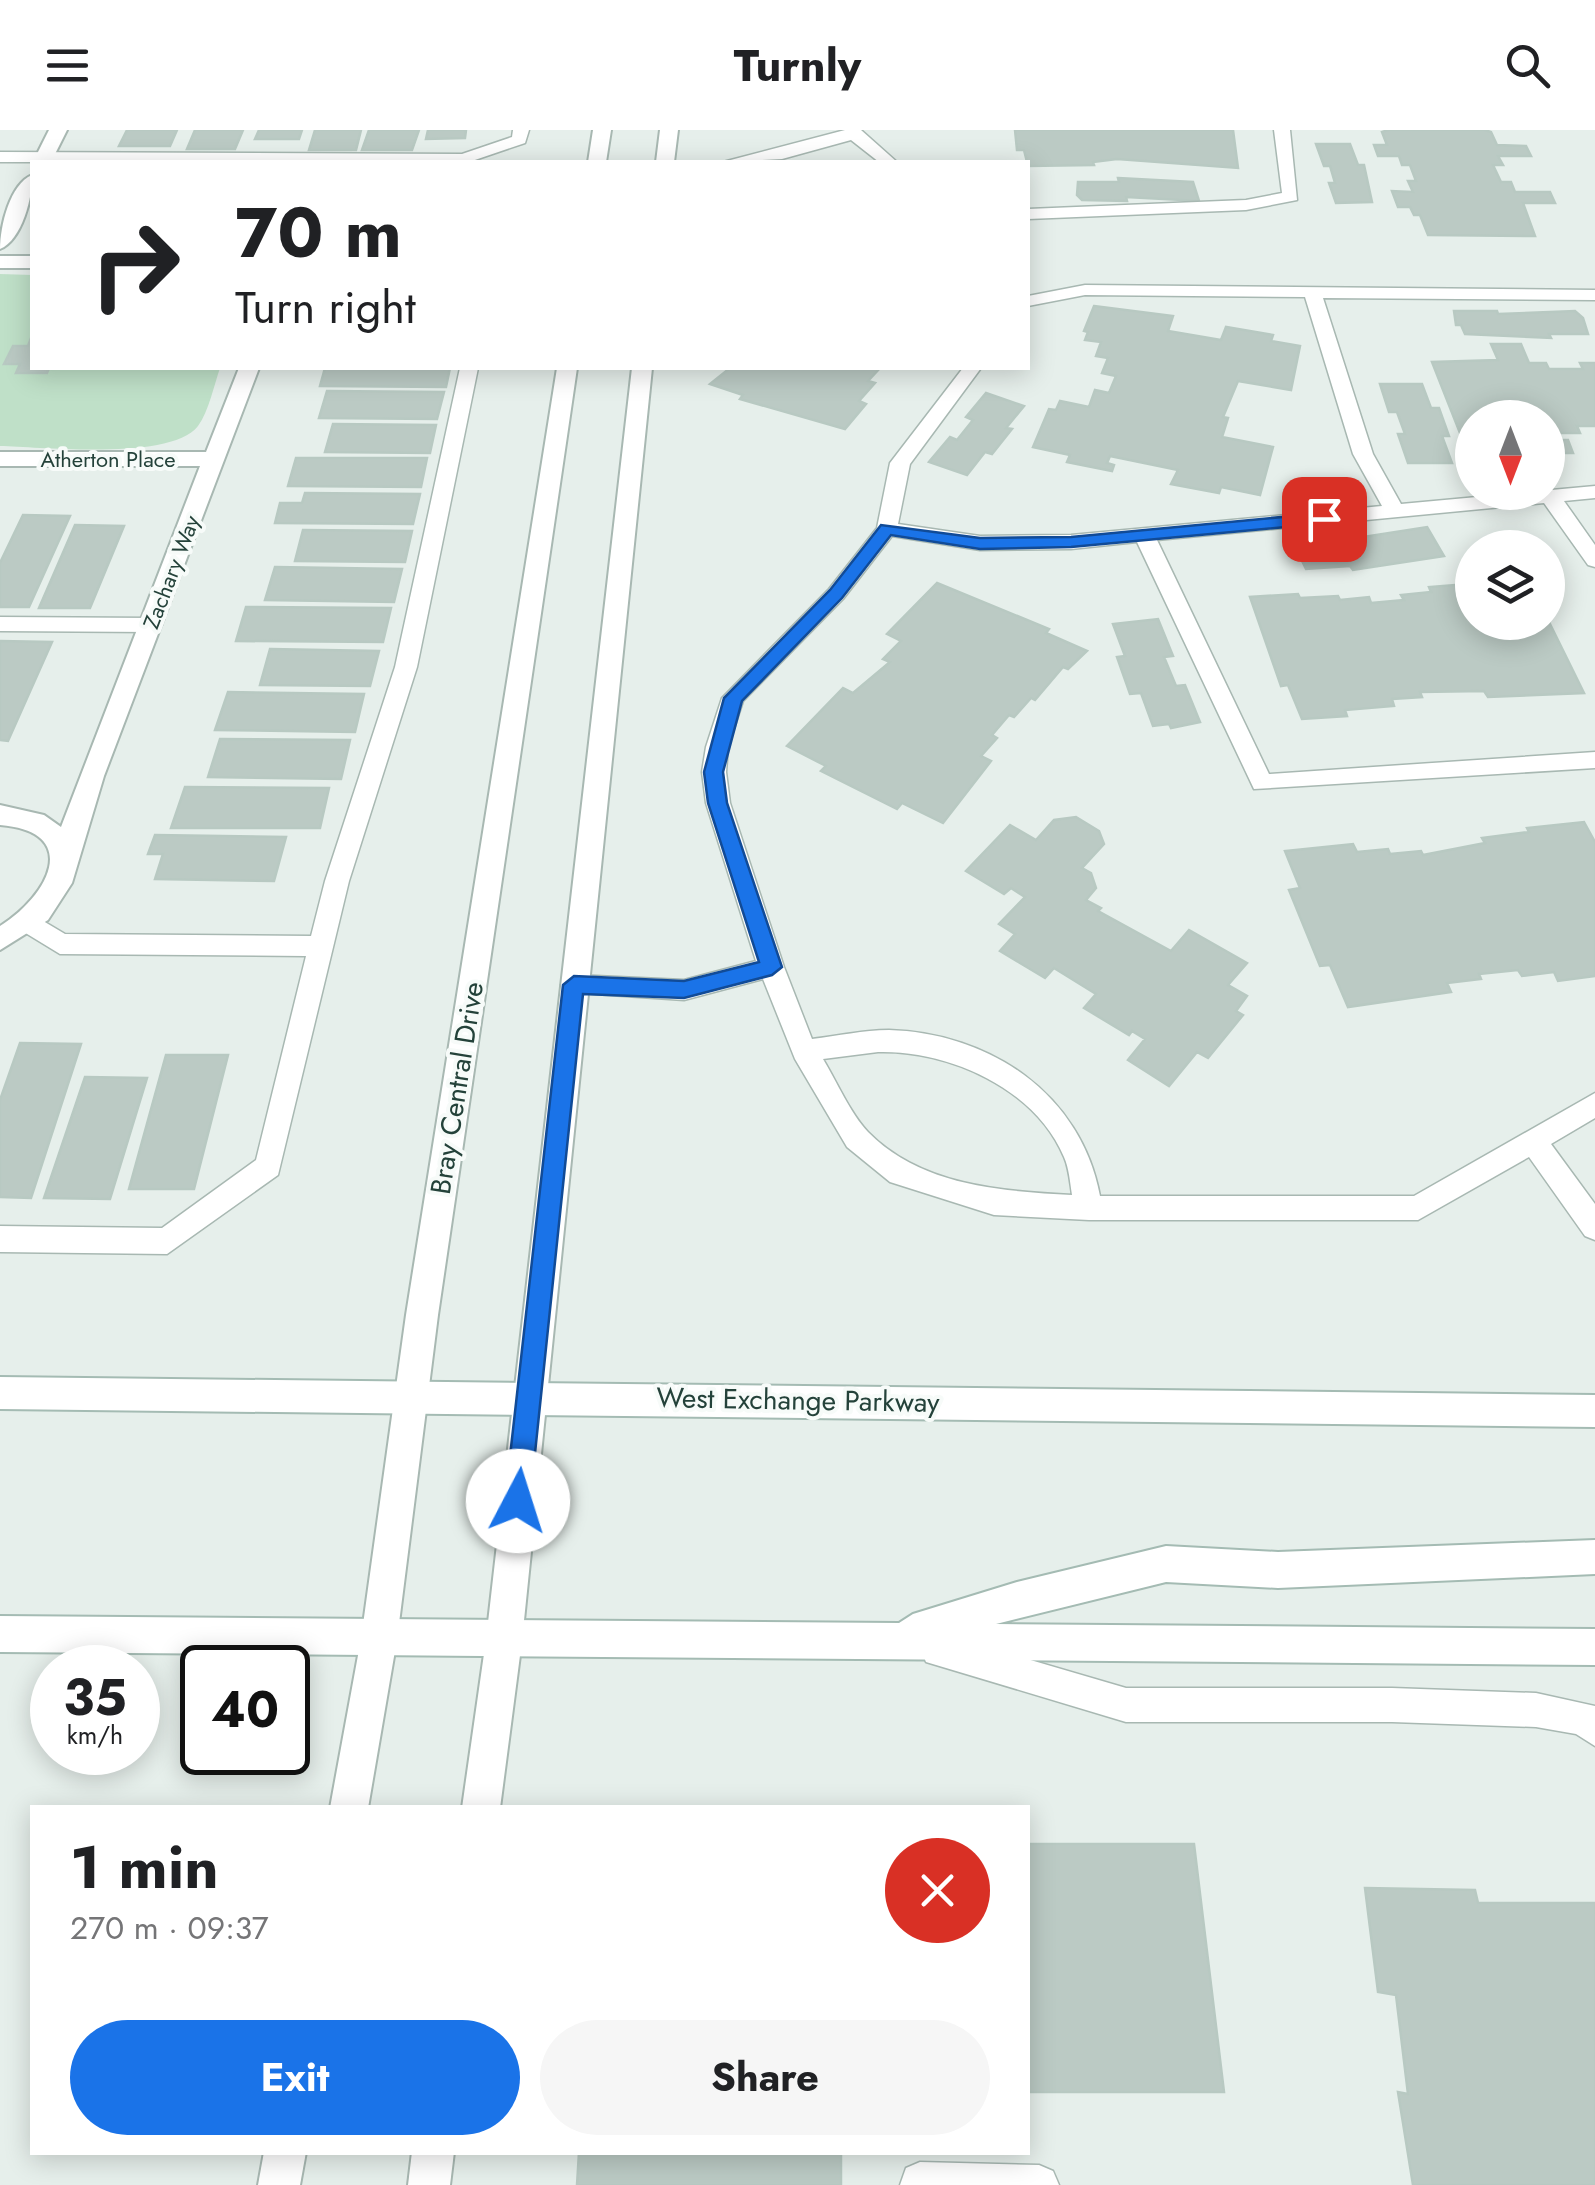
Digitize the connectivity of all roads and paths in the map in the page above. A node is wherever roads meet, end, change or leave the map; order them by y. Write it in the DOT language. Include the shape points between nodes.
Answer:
graph roads {
  1 [pos="58,130"];
  2 [pos="521,130"];
  3 [pos="602,130"];
  4 [pos="668,130"];
  5 [pos="1282,130"];
  6 [pos="855,132"];
  7 [pos="0,158"];
  8 [pos="43,159"];
  9 [pos="598,160"];
  10 [pos="665,160"];
  11 [pos="744,160"];
  12 [pos="886,160"];
  13 [pos="30,184"];
  14 [pos="1030,214"];
  15 [pos="0,243"];
  16 [pos="0,262"];
  17 [pos="30,262"];
  18 [pos="1312,292"];
  19 [pos="1595,295"];
  20 [pos="1030,300"];
  21 [pos="249,370"];
  22 [pos="469,370"];
  23 [pos="567,370"];
  24 [pos="642,370"];
  25 [pos="970,370"];
  26 [pos="0,459"];
  27 [pos="216,459"];
  28 [pos="1595,492"];
  29 [pos="1565,496"];
  30 [pos="1455,507"];
  31 [pos="1560,510"];
  32 [pos="1395,512"];
  33 [pos="886,529"];
  34 [pos="1144,535"];
  35 [pos="1595,560"];
  36 [pos="0,624"];
  37 [pos="151,625"];
  38 [pos="1595,760"];
  39 [pos="91,776"];
  40 [pos="0,814"];
  41 [pos="32,818"];
  42 [pos="63,861"];
  43 [pos="28,922"];
  44 [pos="0,939"];
  45 [pos="322,946"];
  46 [pos="772,967"];
  47 [pos="574,985"];
  48 [pos="804,1051"];
  49 [pos="1595,1104"];
  50 [pos="1534,1141"];
  51 [pos="1089,1208"];
  52 [pos="1595,1227"];
  53 [pos="0,1239"];
  54 [pos="0,1393"];
  55 [pos="411,1396"];
  56 [pos="528,1397"];
  57 [pos="1595,1411"];
  58 [pos="1595,1558"];
  59 [pos="0,1634"];
  60 [pos="379,1638"];
  61 [pos="504,1640"];
  62 [pos="897,1642"];
  63 [pos="1595,1647"];
  64 [pos="1595,1729"];
  65 [pos="350,1805"];
  66 [pos="481,1805"];
  67 [pos="285,2155"];
  68 [pos="433,2155"];
  69 [pos="280,2185"];
  70 [pos="429,2185"];
  71 [pos="920,2185"];
  72 [pos="1039,2185"];
  1 -- 8 [label="street"];
  2 -- 8 [label="lane" via="519,140 464,159"];
  3 -- 9 [label="street"];
  4 -- 10 [label="street"];
  5 -- 14 [label="lane" via="1292,196 1246,205"];
  6 -- 11 [label="lane"];
  6 -- 12 [label="lane"];
  7 -- 8 [label="lane"];
  13 -- 15 [label="street"];
  16 -- 17 [label="street"];
  18 -- 19 [label="lane"];
  18 -- 20 [label="lane" via="1085,290"];
  18 -- 32 [label="lane" via="1364,454"];
  21 -- 27 [label="street, Zachary Way"];
  22 -- 45 [label="lane" via="406,667"];
  23 -- 55 [label="street, Bray Central Drive"];
  24 -- 47 [label="street"];
  25 -- 33 [label="lane" via="900,463"];
  26 -- 27 [label="street, Atherton Place"];
  27 -- 37 [label="street, Zachary Way"];
  28 -- 29 [label="lane"];
  30 -- 32 [label="lane"];
  31 -- 35 [label="lane"];
  32 -- 34 [label="lane"];
  33 -- 34 [label="lane" via="980,543"];
  33 -- 46 [label="lane" via="836,594 733,698 717,747 718,803"];
  34 -- 38 [label="lane" via="1262,782"];
  36 -- 37 [label="lane"];
  37 -- 39 [label="street, Zachary Way"];
  39 -- 41 [label="street"];
  39 -- 42 [label="street, Zachary Way"];
  40 -- 41 [label="street"];
  41 -- 42 [label="street" via="54,831"];
  42 -- 43 [label="street, Zachary Way" via="48,903"];
  43 -- 44 [label="street, Zachary Way"];
  43 -- 45 [label="lane" via="60,944"];
  45 -- 53 [label="lane" via="268,1166 167,1241"];
  46 -- 47 [label="lane" via="684,990"];
  46 -- 48 [label="lane"];
  47 -- 56 [label="street"];
  48 -- 51 [label="lane" via="856,1139 900,1173 994,1204"];
  48 -- 51 [label="lane" via="889,1041 940,1048 1000,1072 1044,1106 1075,1150"];
  49 -- 50 [label="lane"];
  50 -- 51 [label="lane" via="1418,1208"];
  50 -- 52 [label="lane"];
  54 -- 55 [label="street, West Exchange Parkway"];
  55 -- 56 [label="street, West Exchange Parkway"];
  55 -- 60 [label="street, Bray Central Drive"];
  56 -- 57 [label="street, West Exchange Parkway"];
  56 -- 61 [label="street"];
  58 -- 62 [label="street" via="1278,1570 1166,1564 1018,1600"];
  59 -- 60 [label="street"];
  60 -- 61 [label="street"];
  60 -- 65 [label="street, Bray Central Drive"];
  61 -- 62 [label="street"];
  61 -- 66 [label="street"];
  62 -- 63 [label="street"];
  62 -- 64 [label="lane" via="1126,1706 1536,1710 1584,1718"];
  67 -- 69 [label="street"];
  68 -- 70 [label="street"];
  71 -- 72 [label="lane"];
}
